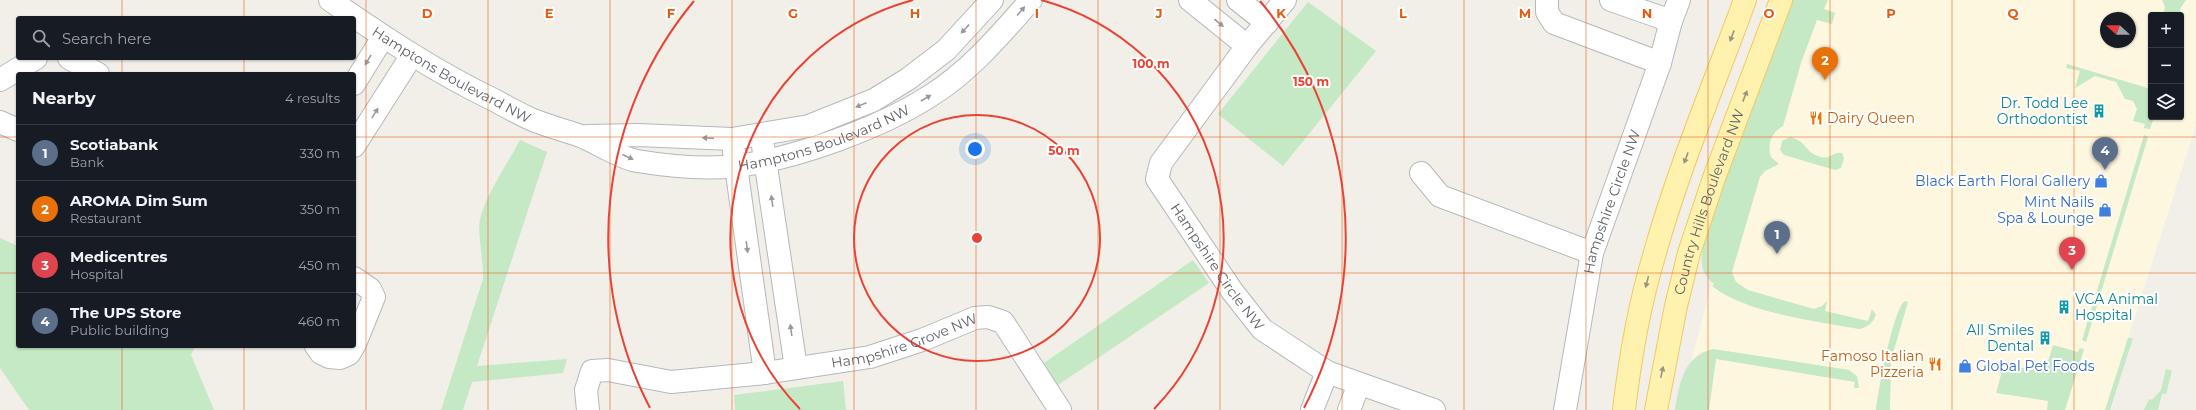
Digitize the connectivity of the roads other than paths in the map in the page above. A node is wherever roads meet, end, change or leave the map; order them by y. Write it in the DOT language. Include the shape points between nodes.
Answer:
graph roads {
  1 [pos="330,0"];
  2 [pos="992,0"];
  3 [pos="1031,0"];
  4 [pos="1190,0"];
  5 [pos="1238,0"];
  6 [pos="1285,0"];
  7 [pos="1547,0"];
  8 [pos="1611,0"];
  9 [pos="1679,0"];
  10 [pos="1745,0"];
  11 [pos="1781,0"];
  12 [pos="354,16"];
  13 [pos="356,18"];
  14 [pos="1671,21"];
  15 [pos="1267,23"];
  16 [pos="383,36"];
  17 [pos="1248,46"];
  18 [pos="412,55"];
  19 [pos="33,60"];
  20 [pos="73,60"];
  21 [pos="1660,63"];
  22 [pos="94,72"];
  23 [pos="0,80"];
  24 [pos="356,81"];
  25 [pos="0,122"];
  26 [pos="16,129"];
  27 [pos="761,135"];
  28 [pos="579,136"];
  29 [pos="732,139"];
  30 [pos="356,143"];
  31 [pos="766,160"];
  32 [pos="736,166"];
  33 [pos="1421,173"];
  34 [pos="1592,253"];
  35 [pos="356,279"];
  36 [pos="356,340"];
  37 [pos="317,348"];
  38 [pos="353,348"];
  39 [pos="796,368"];
  40 [pos="1326,372"];
  41 [pos="765,373"];
  42 [pos="1359,384"];
  43 [pos="588,410"];
  44 [pos="1060,410"];
  45 [pos="1312,410"];
  46 [pos="1349,410"];
  47 [pos="1434,410"];
  48 [pos="1565,410"];
  49 [pos="1624,410"];
  50 [pos="1656,410"];
  1 -- 12 [label="street, Hamptons Boulevard NW"];
  2 -- 27 [label="street, Hamptons Boulevard NW, one-way" via="946,50 908,79 874,100 809,126"];
  31 -- 3 [label="street, Hamptons Boulevard NW, one-way" via="814,147 886,121 931,96 988,50"];
  4 -- 17 [label="street, one-way"];
  5 -- 15 [label="street"];
  6 -- 15 [label="street, Hampshire Circle NW"];
  7 -- 21 [label="street" via="1547,12 1554,23"];
  8 -- 14 [label="street"];
  9 -- 14 [label="street, Hampshire Circle NW"];
  10 -- 49 [label="main road, one-way" via="1676,185 1654,256 1634,338"];
  50 -- 11 [label="main road, Country Hills Boulevard NW, one-way" via="1689,253 1714,178"];
  13 -- 16 [label="street, Hamptons Boulevard NW"];
  14 -- 21 [label="street, Hampshire Circle NW"];
  15 -- 17 [label="street, Hampshire Circle NW"];
  16 -- 18 [label="street, Hamptons Boulevard NW"];
  16 -- 24 [label="street, one-way"];
  17 -- 40 [label="street, Hampshire Circle NW" via="1161,163 1157,179 1232,291 1262,329"];
  18 -- 28 [label="street, Hamptons Boulevard NW" via="474,91 532,119"];
  30 -- 18 [label="street, one-way"];
  19 -- 23 [label="street"];
  20 -- 22 [label="street"];
  21 -- 34 [label="street, Hampshire Circle NW"];
  25 -- 26 [label="street"];
  27 -- 29 [label="street, Hamptons Boulevard NW"];
  27 -- 31 [label="street"];
  29 -- 28 [label="street, Hamptons Boulevard NW, one-way" via="638,135"];
  28 -- 32 [label="street, Hamptons Boulevard NW, one-way" via="634,160 684,166"];
  29 -- 32 [label="street"];
  31 -- 32 [label="street, Hamptons Boulevard NW"];
  39 -- 31 [label="street, one-way"];
  32 -- 41 [label="street, one-way"];
  33 -- 34 [label="street" via="1440,196"];
  34 -- 48 [label="street, Hampshire Circle NW"];
  35 -- 36 [label="street" via="370,289 374,297"];
  37 -- 38 [label="street" via="321,353 335,358 345,357"];
  39 -- 41 [label="street, Hampshire Grove NW"];
  39 -- 44 [label="street, Hampshire Grove NW" via="870,357 922,340 975,318 988,317 1003,322"];
  40 -- 42 [label="street, Hampshire Circle NW"];
  40 -- 45 [label="street"];
  41 -- 43 [label="street, Hampshire Grove NW" via="671,382 608,370 592,371 586,390"];
  42 -- 46 [label="street"];
  42 -- 47 [label="street, Hampshire Circle NW"];
}
